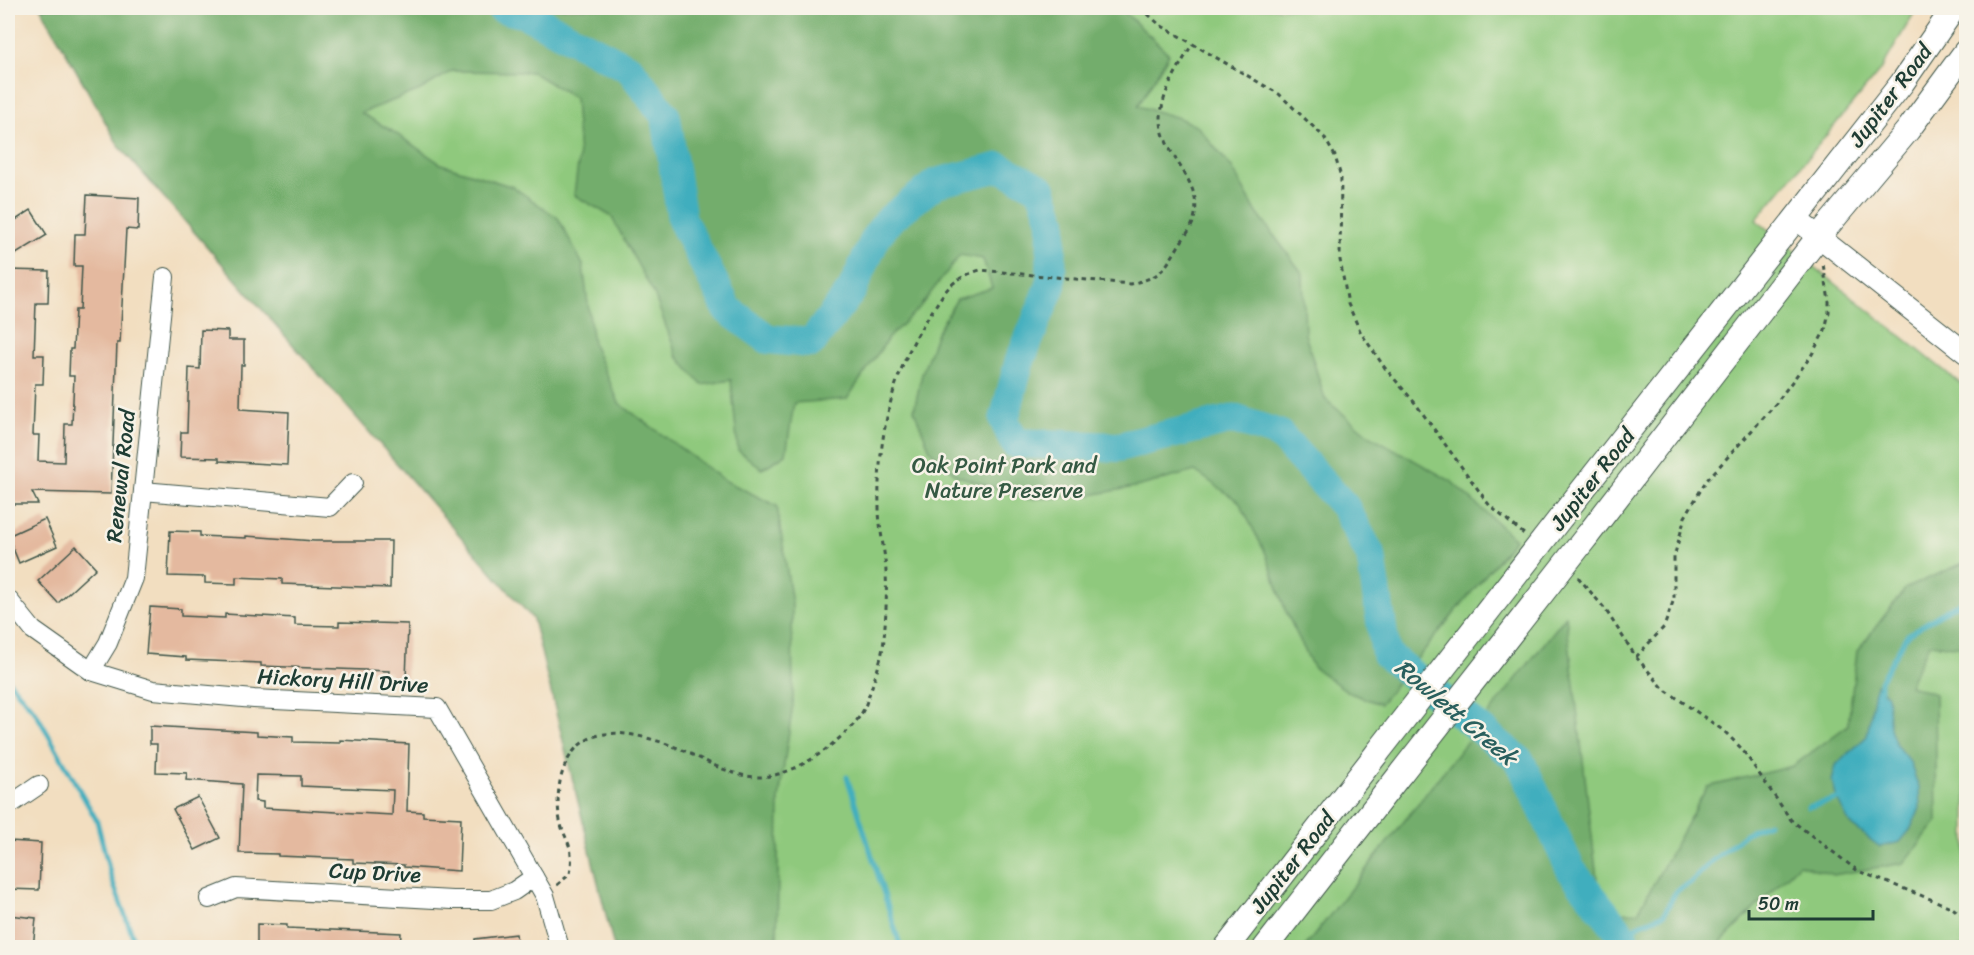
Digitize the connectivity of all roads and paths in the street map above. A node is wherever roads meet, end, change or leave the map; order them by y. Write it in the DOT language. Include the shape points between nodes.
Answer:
graph roads {
  1 [pos="1141,8"];
  2 [pos="1954,8"];
  3 [pos="1192,44"];
  4 [pos="1966,51"];
  5 [pos="1795,218"];
  6 [pos="1820,236"];
  7 [pos="165,276"];
  8 [pos="1966,352"];
  9 [pos="353,483"];
  10 [pos="143,491"];
  11 [pos="1526,535"];
  12 [pos="1570,571"];
  13 [pos="8,599"];
  14 [pos="1636,657"];
  15 [pos="91,671"];
  16 [pos="39,785"];
  17 [pos="8,806"];
  18 [pos="534,877"];
  19 [pos="545,896"];
  20 [pos="209,898"];
  21 [pos="1966,918"];
  22 [pos="560,948"];
  23 [pos="1226,948"];
  24 [pos="1265,948"];
  1 -- 3 [label="path"];
  2 -- 5 [label="main road, Jupiter Road" via="1902,83"];
  3 -- 11 [label="path" via="1279,94 1324,137 1341,177 1340,260 1348,304 1361,333 1490,506"];
  3 -- 19 [label="path" via="1164,97 1161,117 1162,134 1196,194 1194,220 1167,267 1149,280 1130,285 980,270 962,276 947,288 915,337 885,425 879,474 886,572 884,641 866,705 850,730 814,758 778,774 758,777 729,773 665,743 621,733 602,733 581,744 568,760 558,803 561,827 571,853 570,874"];
  4 -- 6 [label="main road, Jupiter Road" via="1908,130"];
  5 -- 6 [label="street"];
  5 -- 23 [label="main road, Jupiter Road, bridge"];
  6 -- 8 [label="street"];
  6 -- 14 [label="path" via="1829,301 1825,330 1774,406 1706,481 1685,517 1674,557 1674,599 1664,627"];
  6 -- 24 [label="main road, Jupiter Road, bridge"];
  7 -- 10 [label="street, Renewal Road"];
  9 -- 10 [label="street" via="330,507"];
  10 -- 15 [label="street, Renewal Road" via="134,578 108,643"];
  12 -- 14 [label="path" via="1605,609"];
  13 -- 15 [label="street, Hickory Hill Drive" via="33,630"];
  14 -- 21 [label="path" via="1664,688 1724,731 1742,749 1791,820 1858,871 1951,907"];
  15 -- 18 [label="street, Hickory Hill Drive" via="153,690 437,708"];
  16 -- 17 [label="street"];
  18 -- 19 [label="street, Hickory Hill Drive"];
  18 -- 20 [label="street, Cup Drive" via="491,900 236,888"];
  19 -- 22 [label="street, Hickory Hill Drive"];
}
